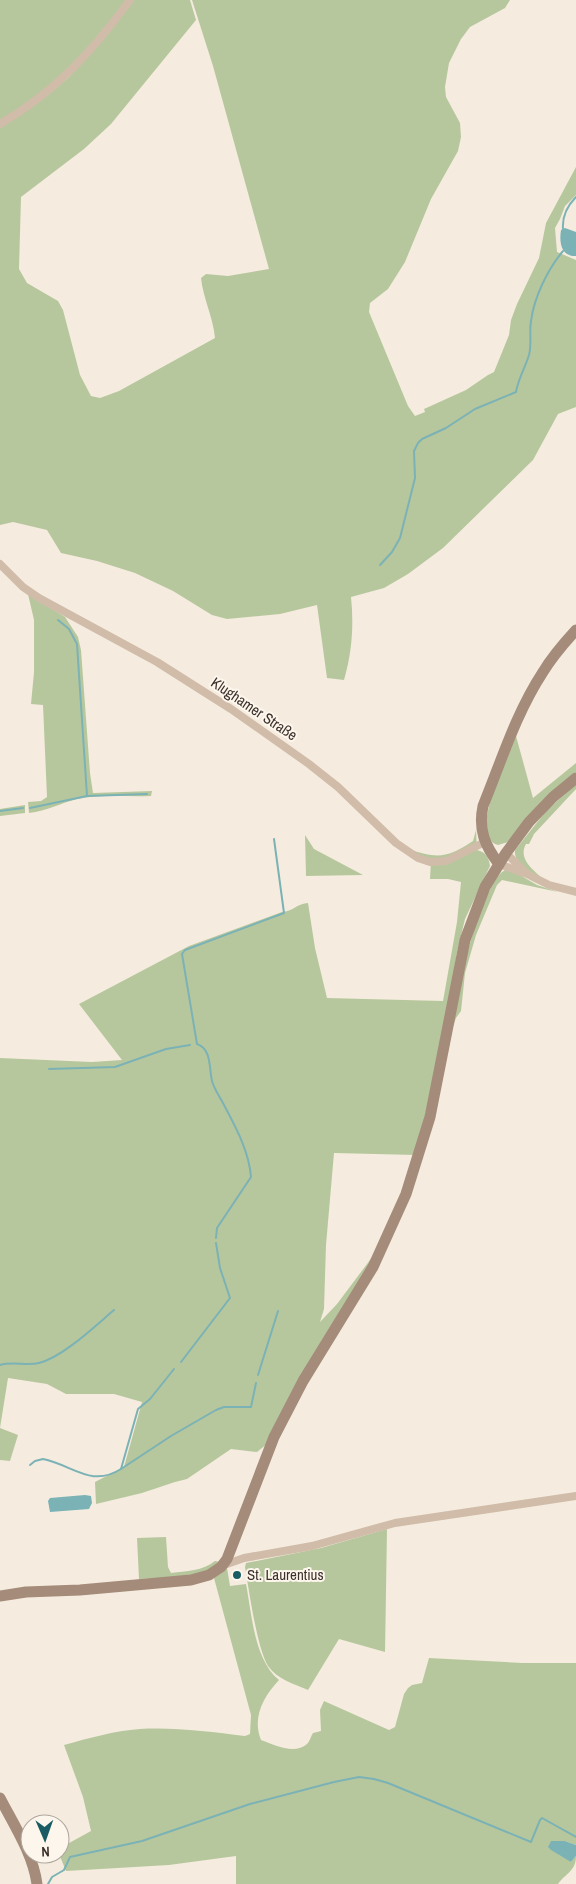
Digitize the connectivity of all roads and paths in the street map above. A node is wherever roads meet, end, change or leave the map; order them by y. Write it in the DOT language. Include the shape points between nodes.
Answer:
graph roads {
  1 [pos="130,0"];
  2 [pos="0,124"];
  3 [pos="0,564"];
  4 [pos="576,630"];
  5 [pos="576,778"];
  6 [pos="485,842"];
  7 [pos="506,853"];
  8 [pos="499,864"];
  9 [pos="527,874"];
  10 [pos="576,892"];
  11 [pos="576,1496"];
  12 [pos="232,1550"];
  13 [pos="244,1558"];
  14 [pos="224,1564"];
  15 [pos="0,1596"];
  16 [pos="0,1798"];
  17 [pos="37,1884"];
  1 -- 2 [label="street" via="67,76"];
  3 -- 6 [label="street, Klughamer Straße" via="23,588 186,679 290,750 338,787 396,843 418,858 440,862"];
  4 -- 6 [label="main road" via="542,672 515,727 484,806 481,826"];
  5 -- 7 [label="main road" via="541,809"];
  6 -- 7 [label="main road"];
  6 -- 8 [label="main road"];
  7 -- 8 [label="main road"];
  7 -- 9 [label="street"];
  8 -- 9 [label="street"];
  8 -- 12 [label="main road" via="485,887 465,940 430,1117 406,1194 373,1267 284,1416 264,1459"];
  9 -- 10 [label="street" via="549,885"];
  11 -- 13 [label="street" via="408,1520 312,1546"];
  12 -- 13 [label="street"];
  12 -- 14 [label="main road"];
  13 -- 14 [label="street"];
  14 -- 15 [label="main road" via="209,1575 191,1580"];
  16 -- 17 [label="main road" via="27,1852"];
}
